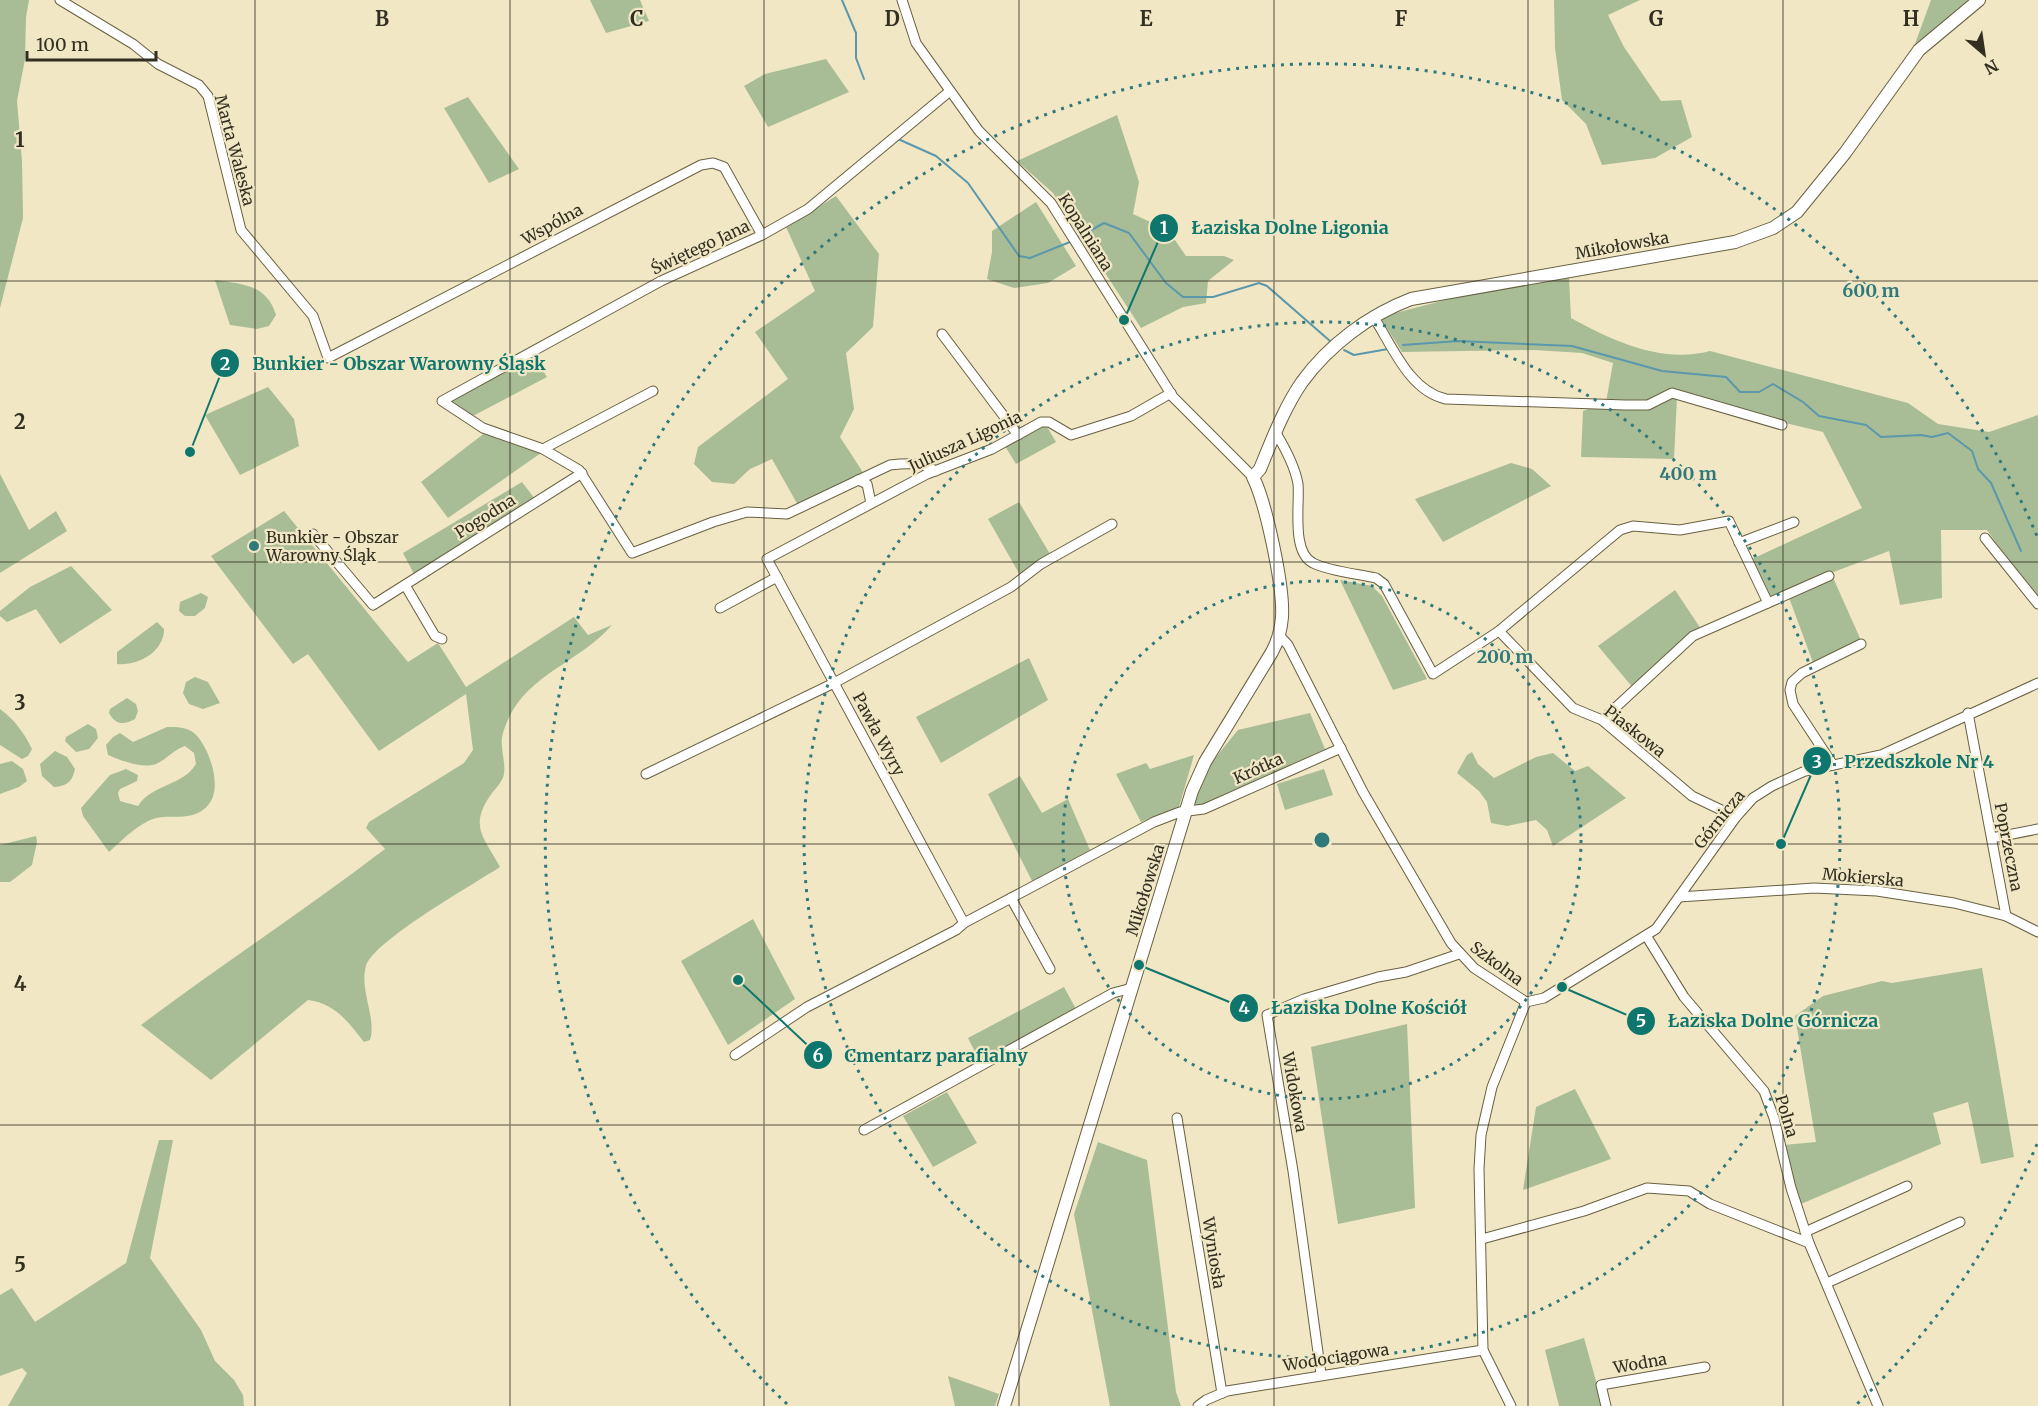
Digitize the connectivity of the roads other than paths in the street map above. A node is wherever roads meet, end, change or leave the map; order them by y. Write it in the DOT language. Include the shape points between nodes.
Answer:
graph roads {
  1 [pos="60,0"];
  2 [pos="902,0"];
  3 [pos="1979,0"];
  4 [pos="950,91"];
  5 [pos="762,235"];
  6 [pos="1373,316"];
  7 [pos="942,334"];
  8 [pos="328,358"];
  9 [pos="653,391"];
  10 [pos="1170,393"];
  11 [pos="1782,425"];
  12 [pos="1276,433"];
  13 [pos="1018,435"];
  14 [pos="543,449"];
  15 [pos="936,471"];
  16 [pos="582,473"];
  17 [pos="1253,477"];
  18 [pos="858,480"];
  19 [pos="871,503"];
  20 [pos="1794,522"];
  21 [pos="1112,524"];
  22 [pos="313,534"];
  23 [pos="1985,538"];
  24 [pos="1739,543"];
  25 [pos="767,559"];
  26 [pos="1829,576"];
  27 [pos="777,577"];
  28 [pos="405,585"];
  29 [pos="1768,603"];
  30 [pos="2038,604"];
  31 [pos="720,608"];
  32 [pos="1499,632"];
  33 [pos="1279,635"];
  34 [pos="442,639"];
  35 [pos="1861,644"];
  36 [pos="2038,682"];
  37 [pos="834,683"];
  38 [pos="1968,713"];
  39 [pos="1602,720"];
  40 [pos="1341,748"];
  41 [pos="1833,765"];
  42 [pos="646,774"];
  43 [pos="1186,812"];
  44 [pos="1736,817"];
  45 [pos="2038,829"];
  46 [pos="1992,838"];
  47 [pos="1679,897"];
  48 [pos="1011,898"];
  49 [pos="2006,916"];
  50 [pos="964,923"];
  51 [pos="2038,932"];
  52 [pos="1647,937"];
  53 [pos="1459,954"];
  54 [pos="1050,969"];
  55 [pos="1132,988"];
  56 [pos="1526,1002"];
  57 [pos="735,1054"];
  58 [pos="1178,1118"];
  59 [pos="864,1130"];
  60 [pos="1907,1186"];
  61 [pos="1960,1222"];
  62 [pos="1806,1232"];
  63 [pos="1482,1239"];
  64 [pos="1809,1243"];
  65 [pos="1827,1284"];
  66 [pos="1483,1350"];
  67 [pos="1705,1367"];
  68 [pos="1321,1374"];
  69 [pos="1222,1393"];
  70 [pos="1004,1406"];
  71 [pos="1198,1406"];
  72 [pos="1512,1406"];
  73 [pos="1606,1406"];
  74 [pos="1878,1406"];
  1 -- 8 [label="street, Marta Waleska" via="133,44 158,64 199,85 208,96 241,230 313,316"];
  2 -- 4 [label="street, Kopalniana" via="916,43"];
  3 -- 6 [label="street, Mikołowska" via="1919,50 1821,183 1797,212 1773,228 1735,242 1411,299"];
  4 -- 5 [label="street, Świętego Jana" via="808,209"];
  4 -- 10 [label="street, Kopalniana" via="994,149 1039,188"];
  5 -- 8 [label="street, Wspólna" via="724,167 713,163 701,165"];
  5 -- 14 [label="street, Świętego Jana" via="661,281 442,401 483,428"];
  6 -- 11 [label="street" via="1414,380 1432,396 1648,405 1672,393"];
  6 -- 12 [label="street, Mikołowska" via="1309,374"];
  7 -- 13 [label="street"];
  9 -- 14 [label="street"];
  10 -- 13 [label="street, Juliusza Ligonia" via="1131,416 1071,435 1049,422 1041,422"];
  10 -- 17 [label="street, Kopalniana"];
  12 -- 17 [label="street, Mikołowska"];
  12 -- 32 [label="street" via="1298,483 1299,542 1304,553 1312,562 1376,578 1384,584 1433,674"];
  13 -- 15 [label="street, Juliusza Ligonia"];
  14 -- 16 [label="street"];
  15 -- 18 [label="street" via="926,465 906,463 890,465"];
  15 -- 19 [label="street, Juliusza Ligonia"];
  16 -- 18 [label="street" via="632,553 747,513 788,514"];
  16 -- 28 [label="street, Pogodna"];
  17 -- 33 [label="street, Mikołowska" via="1262,497 1281,600"];
  18 -- 19 [label="street" via="867,484"];
  19 -- 25 [label="street, Juliusza Ligonia"];
  20 -- 24 [label="street"];
  21 -- 37 [label="street" via="1041,564 1011,587"];
  22 -- 28 [label="street, Pogodna" via="373,604"];
  23 -- 30 [label="street"];
  24 -- 29 [label="street"];
  24 -- 32 [label="street" via="1729,521 1680,530 1633,526 1620,531"];
  25 -- 27 [label="street, Pawła Wyry"];
  26 -- 29 [label="street"];
  27 -- 31 [label="street"];
  27 -- 37 [label="street, Pawła Wyry"];
  28 -- 34 [label="street" via="435,636"];
  29 -- 39 [label="street" via="1693,636"];
  32 -- 39 [label="street, Piaskowa" via="1574,708"];
  33 -- 40 [label="street, Szkolna" via="1288,645"];
  33 -- 43 [label="street, Mikołowska" via="1205,762"];
  35 -- 41 [label="street" via="1802,673 1790,690 1793,704"];
  36 -- 38 [label="street, Górnicza"];
  37 -- 42 [label="street"];
  37 -- 50 [label="street, Pawła Wyry"];
  38 -- 41 [label="street, Górnicza" via="1881,755"];
  38 -- 46 [label="street, Poprzeczna"];
  39 -- 44 [label="street, Piaskowa" via="1692,796"];
  40 -- 43 [label="street, Krótka" via="1203,809"];
  40 -- 53 [label="street, Szkolna"];
  41 -- 44 [label="street, Górnicza" via="1805,771 1772,786 1753,798"];
  43 -- 48 [label="street, Krótka" via="1171,814 1136,830"];
  43 -- 55 [label="street, Mikołowska"];
  44 -- 47 [label="street, Górnicza"];
  45 -- 46 [label="street"];
  46 -- 49 [label="street, Poprzeczna"];
  47 -- 49 [label="street, Mokierska" via="1814,888 1877,891"];
  47 -- 52 [label="street, Górnicza"];
  48 -- 50 [label="street, Krótka"];
  48 -- 54 [label="street"];
  49 -- 51 [label="street, Mokierska"];
  50 -- 57 [label="street, Krótka" via="807,1007"];
  52 -- 56 [label="street, Górnicza" via="1544,998"];
  52 -- 62 [label="street, Polna" via="1684,997 1764,1091"];
  53 -- 56 [label="street, Szkolna"];
  53 -- 68 [label="street, Widokowa" via="1304,999 1267,1015"];
  55 -- 59 [label="street" via="1113,993"];
  55 -- 70 [label="street, Mikołowska"];
  56 -- 63 [label="street, Szkolna" via="1492,1087 1481,1135"];
  58 -- 69 [label="street, Wyniosła"];
  60 -- 62 [label="street"];
  61 -- 65 [label="street"];
  62 -- 64 [label="street, Polna"];
  63 -- 64 [label="street" via="1584,1211 1647,1188 1689,1191 1710,1204"];
  63 -- 66 [label="street, Szkolna"];
  64 -- 65 [label="street, Polna"];
  65 -- 74 [label="street, Polna"];
  66 -- 68 [label="street, Wodociągowa"];
  66 -- 72 [label="street"];
  67 -- 73 [label="street, Wodna" via="1601,1385"];
  68 -- 69 [label="street, Wodociągowa"];
  69 -- 71 [label="street, Wodociągowa"];
}
